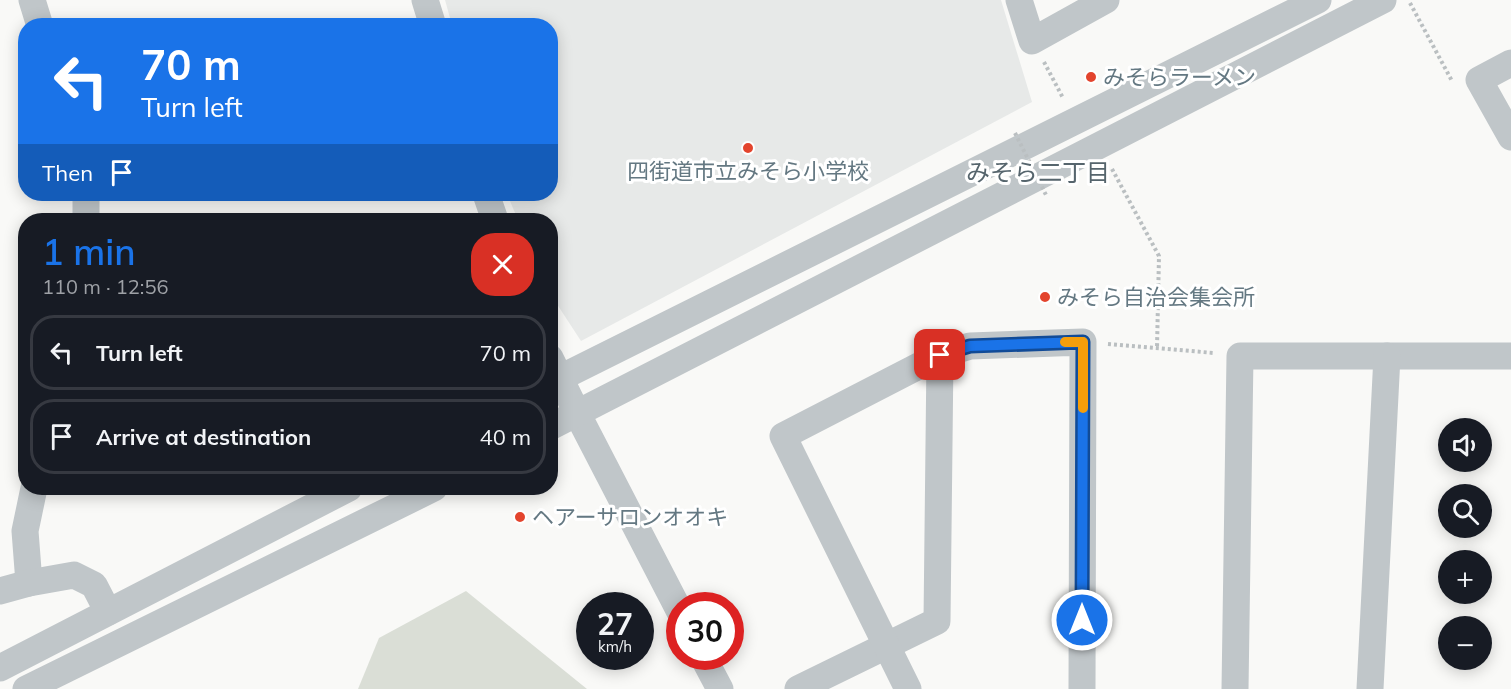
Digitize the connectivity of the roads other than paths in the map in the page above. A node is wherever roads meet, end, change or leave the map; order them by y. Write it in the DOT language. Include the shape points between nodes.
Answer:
graph roads {
  1 [pos="32,0"];
  2 [pos="425,0"];
  3 [pos="1019,0"];
  4 [pos="1106,0"];
  5 [pos="1318,0"];
  6 [pos="1383,0"];
  7 [pos="38,18"];
  8 [pos="431,18"];
  9 [pos="1511,63"];
  10 [pos="1511,137"];
  11 [pos="940,355"];
  12 [pos="1387,356"];
  13 [pos="1511,356"];
  14 [pos="558,371"];
  15 [pos="558,380"];
  16 [pos="577,413"];
  17 [pos="558,423"];
  18 [pos="33,495"];
  19 [pos="335,495"];
  20 [pos="420,495"];
  21 [pos="29,583"];
  22 [pos="0,591"];
  23 [pos="670,592"];
  24 [pos="108,612"];
  25 [pos="887,645"];
  26 [pos="0,668"];
  27 [pos="710,670"];
  28 [pos="26,689"];
  29 [pos="720,689"];
  30 [pos="798,689"];
  31 [pos="908,689"];
  32 [pos="1082,689"];
  33 [pos="1234,689"];
  34 [pos="1370,689"];
  1 -- 7 [label="street"];
  2 -- 8 [label="street"];
  3 -- 4 [label="street" via="1032,41"];
  5 -- 14 [label="street" via="1076,122"];
  6 -- 16 [label="street"];
  9 -- 10 [label="street" via="1479,80"];
  11 -- 25 [label="street" via="937,621"];
  11 -- 25 [label="street" via="783,436"];
  11 -- 32 [label="street" via="970,346 1083,342"];
  12 -- 13 [label="street"];
  12 -- 33 [label="street" via="1240,356"];
  12 -- 34 [label="street"];
  15 -- 16 [label="street"];
  16 -- 17 [label="street"];
  16 -- 23 [label="street"];
  18 -- 21 [label="street" via="25,531"];
  19 -- 24 [label="street"];
  20 -- 28 [label="street"];
  21 -- 22 [label="street"];
  21 -- 24 [label="street" via="74,575 94,585"];
  24 -- 26 [label="street"];
  25 -- 30 [label="street"];
  25 -- 31 [label="street"];
  27 -- 29 [label="street"];
}
